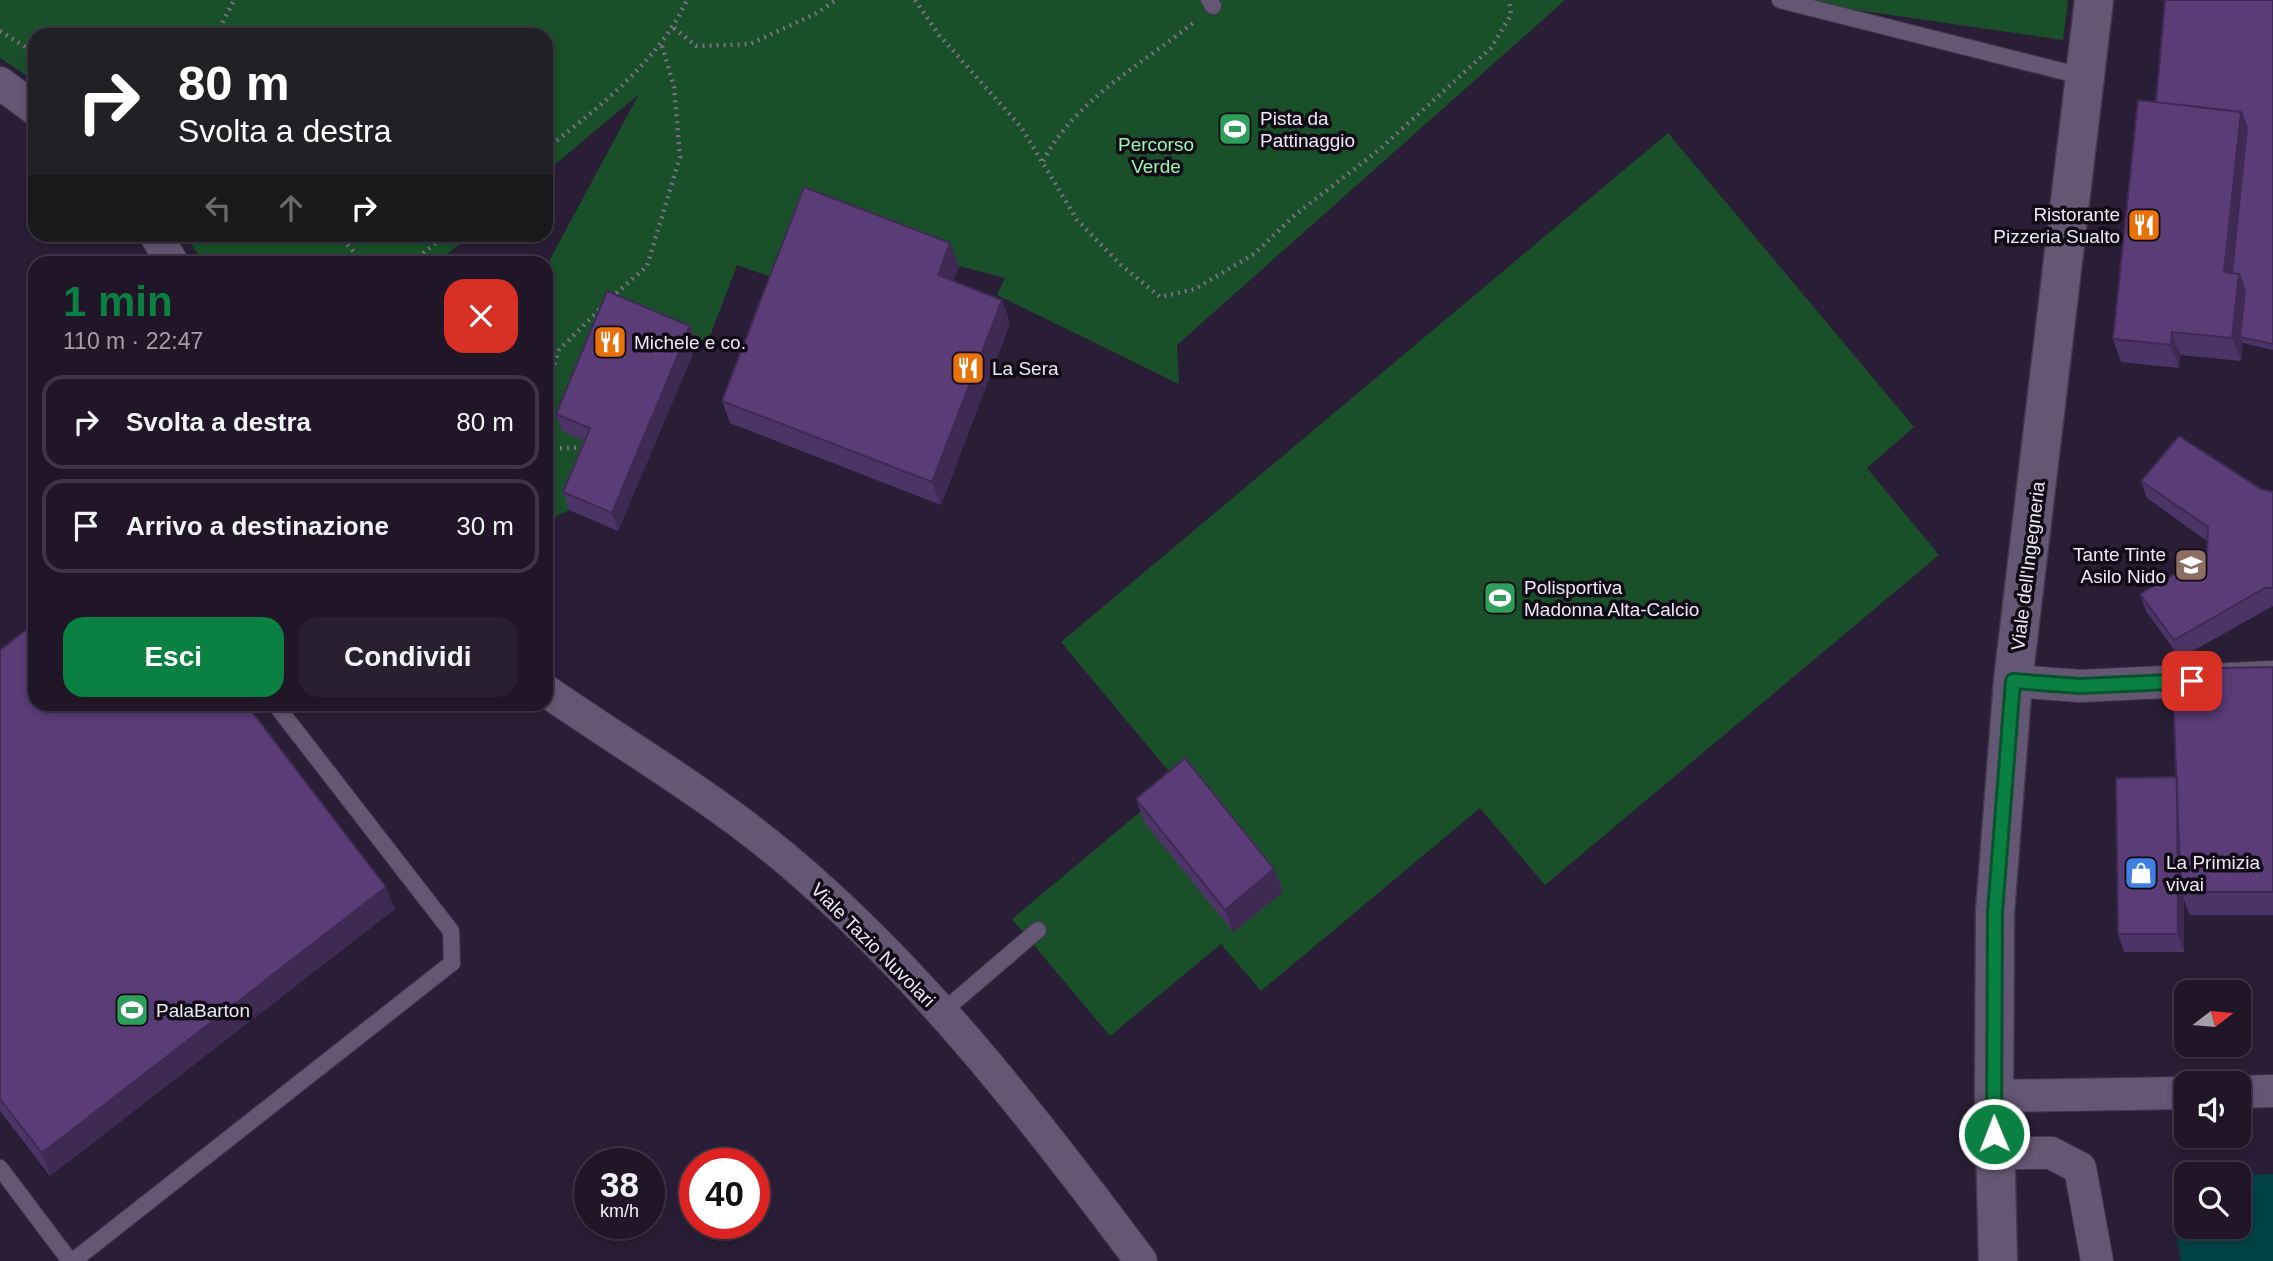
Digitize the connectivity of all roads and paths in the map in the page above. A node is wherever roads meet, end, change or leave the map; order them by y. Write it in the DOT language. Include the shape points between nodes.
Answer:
graph roads {
  1 [pos="233,0"];
  2 [pos="687,0"];
  3 [pos="836,0"];
  4 [pos="915,0"];
  5 [pos="1509,0"];
  6 [pos="1780,0"];
  7 [pos="2094,0"];
  8 [pos="1211,3"];
  9 [pos="219,28"];
  10 [pos="674,29"];
  11 [pos="0,31"];
  12 [pos="661,42"];
  13 [pos="28,49"];
  14 [pos="2085,77"];
  15 [pos="0,83"];
  16 [pos="28,104"];
  17 [pos="553,143"];
  18 [pos="1042,162"];
  19 [pos="345,242"];
  20 [pos="437,242"];
  21 [pos="358,256"];
  22 [pos="420,256"];
  23 [pos="553,369"];
  24 [pos="596,446"];
  25 [pos="553,449"];
  26 [pos="2273,677"];
  27 [pos="2013,681"];
  28 [pos="553,696"];
  29 [pos="280,711"];
  30 [pos="1038,930"];
  31 [pos="941,1013"];
  32 [pos="2273,1091"];
  33 [pos="2251,1092"];
  34 [pos="2174,1093"];
  35 [pos="1994,1096"];
  36 [pos="1994,1153"];
  37 [pos="0,1168"];
  38 [pos="72,1261"];
  39 [pos="1141,1261"];
  40 [pos="1998,1261"];
  41 [pos="2097,1261"];
  1 -- 9 [label="path"];
  2 -- 10 [label="path"];
  3 -- 10 [label="path" via="750,44 696,46"];
  4 -- 18 [label="path" via="939,36 1021,127"];
  5 -- 18 [label="path" via="1511,15 1498,37 1463,76 1254,254 1195,289 1160,297 1150,289 1077,220"];
  6 -- 14 [label="lane"];
  7 -- 14 [label="street, Viale dell'Ingegneria"];
  8 -- 18 [label="path" via="1107,85 1058,134"];
  10 -- 12 [label="path"];
  11 -- 13 [label="path"];
  12 -- 17 [label="path" via="607,100"];
  12 -- 23 [label="path" via="674,87 680,157 647,266 559,350"];
  14 -- 27 [label="street, Viale dell'Ingegneria"];
  15 -- 16 [label="street"];
  19 -- 21 [label="path"];
  20 -- 22 [label="path"];
  24 -- 25 [label="path"];
  26 -- 27 [label="street" via="2080,686"];
  27 -- 35 [label="street, Viale dell'Ingegneria" via="1995,912"];
  28 -- 31 [label="street, Viale Tazio Nuvolari" via="784,857 853,919"];
  29 -- 38 [label="lane" via="451,931 452,963"];
  30 -- 31 [label="lane"];
  31 -- 39 [label="street, Viale Tazio Nuvolari" via="1072,1168"];
  32 -- 33 [label="street"];
  34 -- 35 [label="street"];
  35 -- 36 [label="street, Viale dell'Ingegneria"];
  36 -- 40 [label="street, Viale dell'Ingegneria"];
  36 -- 41 [label="street" via="2051,1153 2080,1168"];
  37 -- 38 [label="lane"];
}
